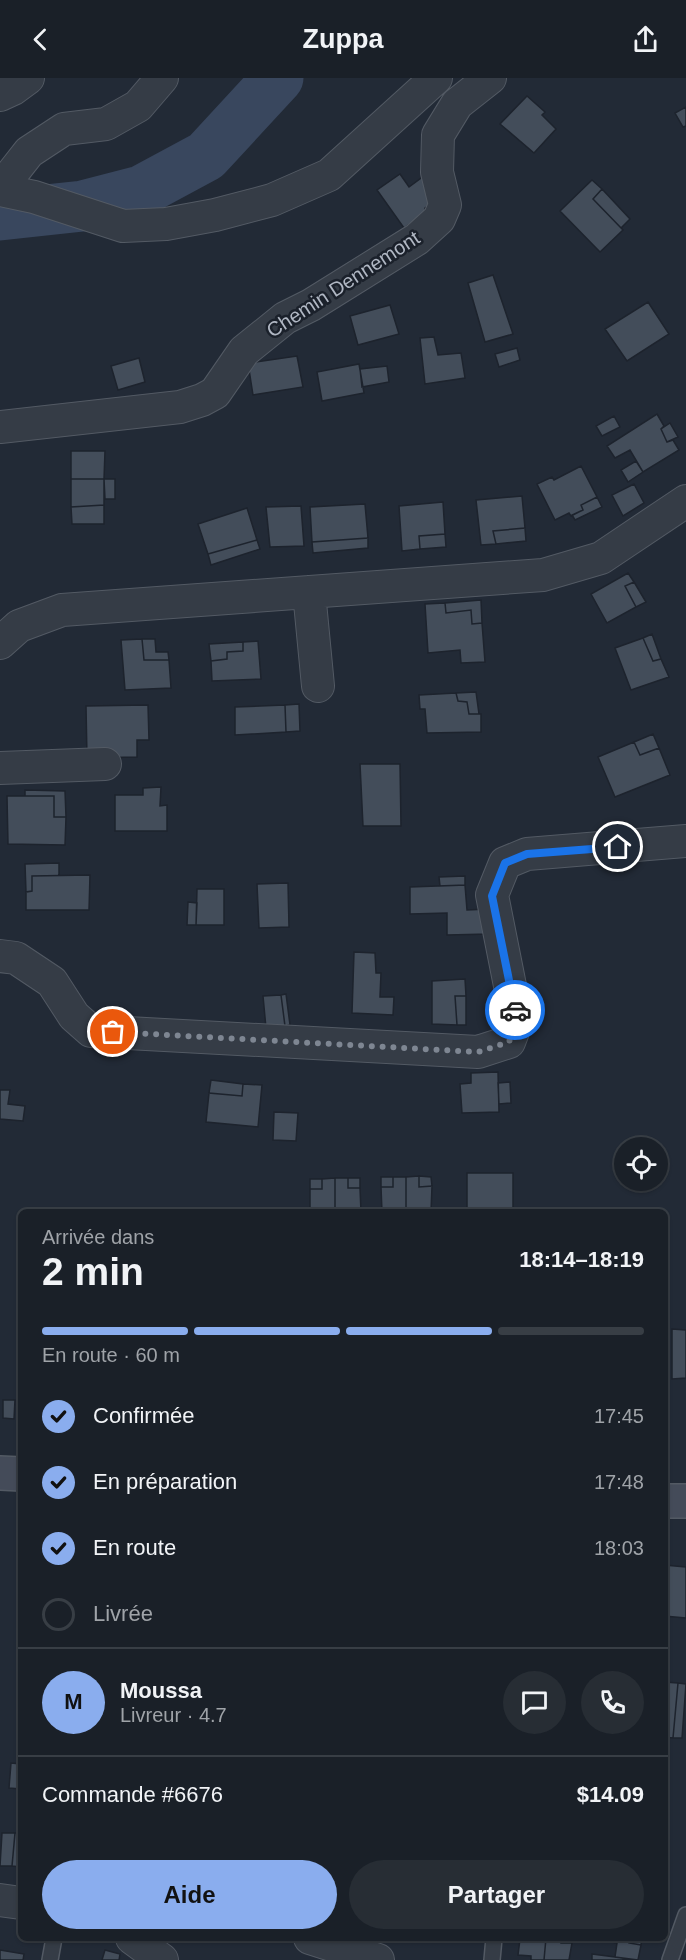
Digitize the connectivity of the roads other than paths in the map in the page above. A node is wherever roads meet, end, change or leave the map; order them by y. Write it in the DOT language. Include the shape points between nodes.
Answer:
graph roads {
  1 [pos="28,78"];
  2 [pos="162,78"];
  3 [pos="436,78"];
  4 [pos="490,78"];
  5 [pos="0,95"];
  6 [pos="0,190"];
  7 [pos="0,427"];
  8 [pos="686,501"];
  9 [pos="309,592"];
  10 [pos="0,643"];
  11 [pos="318,686"];
  12 [pos="105,764"];
  13 [pos="0,768"];
  14 [pos="686,841"];
  15 [pos="0,956"];
  16 [pos="0,1473"];
  17 [pos="18,1474"];
  18 [pos="686,1501"];
  19 [pos="668,1502"];
  20 [pos="0,1900"];
  21 [pos="18,1902"];
  22 [pos="686,1915"];
  23 [pos="53,1941"];
  24 [pos="136,1941"];
  25 [pos="319,1941"];
  26 [pos="494,1941"];
  27 [pos="50,1960"];
  28 [pos="162,1960"];
  29 [pos="378,1960"];
  30 [pos="492,1960"];
  31 [pos="670,1960"];
  1 -- 5 [label="street"];
  2 -- 6 [label="street" via="130,111 106,124 64,129 29,152"];
  3 -- 6 [label="street" via="329,175 272,200 215,215 166,224 123,226"];
  4 -- 7 [label="street, Chemin Dennemont" via="457,104 438,135 437,172 445,205 439,219 417,239 264,333 244,351 215,393 180,407"];
  8 -- 9 [label="street" via="601,558 543,575"];
  9 -- 10 [label="street" via="63,610 19,626"];
  9 -- 11 [label="street"];
  12 -- 13 [label="street"];
  14 -- 15 [label="street" via="527,854 505,863 492,896 517,1021 509,1042 478,1052 91,1031 74,1016 52,982 16,958"];
  16 -- 17 [label="main road"];
  18 -- 19 [label="main road"];
  20 -- 21 [label="street"];
  22 -- 31 [label="lane"];
  23 -- 27 [label="lane"];
  24 -- 28 [label="street"];
  25 -- 29 [label="street"];
  26 -- 30 [label="lane"];
}
